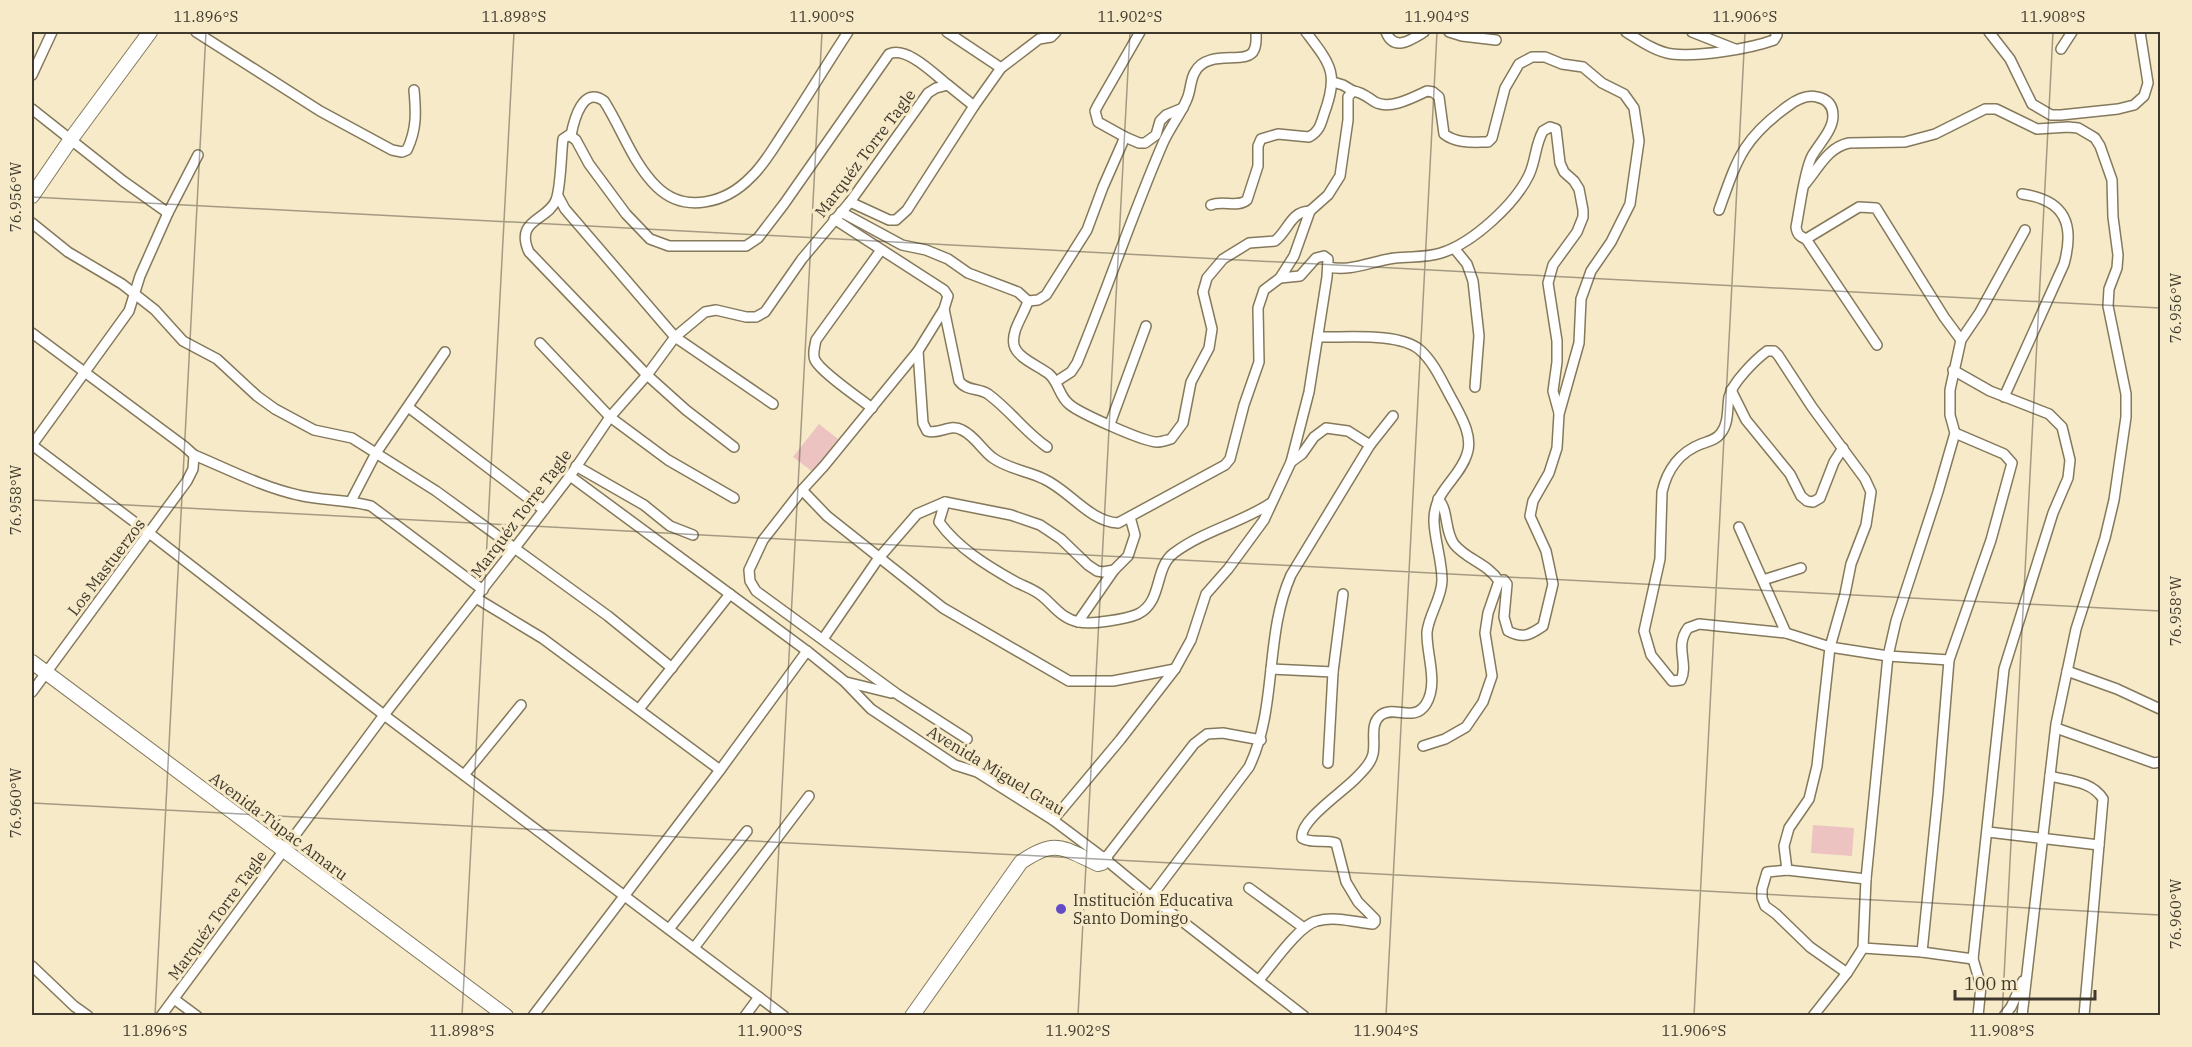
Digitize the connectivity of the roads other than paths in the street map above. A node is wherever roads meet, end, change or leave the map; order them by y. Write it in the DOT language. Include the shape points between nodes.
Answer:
graph roads {
  1 [pos="52,32"];
  2 [pos="150,32"];
  3 [pos="196,32"];
  4 [pos="848,32"];
  5 [pos="947,32"];
  6 [pos="1056,32"];
  7 [pos="1140,32"];
  8 [pos="1256,32"];
  9 [pos="1306,32"];
  10 [pos="1386,32"];
  11 [pos="1424,32"];
  12 [pos="1449,32"];
  13 [pos="1626,32"];
  14 [pos="1692,32"];
  15 [pos="1775,32"];
  16 [pos="1990,32"];
  17 [pos="2072,32"];
  18 [pos="2140,32"];
  19 [pos="1038,35"];
  20 [pos="1496,40"];
  21 [pos="2061,49"];
  22 [pos="1738,50"];
  23 [pos="1001,68"];
  24 [pos="32,75"];
  25 [pos="1333,82"];
  26 [pos="948,85"];
  27 [pos="414,90"];
  28 [pos="1353,91"];
  29 [pos="974,106"];
  30 [pos="1183,108"];
  31 [pos="32,109"];
  32 [pos="571,135"];
  33 [pos="1125,137"];
  34 [pos="71,139"];
  35 [pos="198,155"];
  36 [pos="1805,184"];
  37 [pos="2022,194"];
  38 [pos="32,196"];
  39 [pos="558,196"];
  40 [pos="850,202"];
  41 [pos="1211,205"];
  42 [pos="1719,210"];
  43 [pos="1310,211"];
  44 [pos="168,213"];
  45 [pos="837,215"];
  46 [pos="32,223"];
  47 [pos="2025,230"];
  48 [pos="1806,239"];
  49 [pos="1454,248"];
  50 [pos="880,250"];
  51 [pos="1328,267"];
  52 [pos="1280,278"];
  53 [pos="133,294"];
  54 [pos="1028,302"];
  55 [pos="944,309"];
  56 [pos="1146,326"];
  57 [pos="32,333"];
  58 [pos="675,337"];
  59 [pos="1318,337"];
  60 [pos="1961,340"];
  61 [pos="540,343"];
  62 [pos="1877,345"];
  63 [pos="918,351"];
  64 [pos="446,352"];
  65 [pos="1953,370"];
  66 [pos="84,372"];
  67 [pos="647,375"];
  68 [pos="1056,381"];
  69 [pos="1475,387"];
  70 [pos="1731,390"];
  71 [pos="2004,397"];
  72 [pos="773,404"];
  73 [pos="408,407"];
  74 [pos="872,408"];
  75 [pos="1559,414"];
  76 [pos="1394,416"];
  77 [pos="610,417"];
  78 [pos="1110,424"];
  79 [pos="1954,433"];
  80 [pos="32,445"];
  81 [pos="1370,446"];
  82 [pos="734,447"];
  83 [pos="1047,447"];
  84 [pos="1843,448"];
  85 [pos="376,453"];
  86 [pos="194,455"];
  87 [pos="1291,462"];
  88 [pos="576,466"];
  89 [pos="570,476"];
  90 [pos="802,490"];
  91 [pos="734,498"];
  92 [pos="1438,499"];
  93 [pos="351,501"];
  94 [pos="945,502"];
  95 [pos="1271,503"];
  96 [pos="544,510"];
  97 [pos="1130,517"];
  98 [pos="1739,526"];
  99 [pos="149,533"];
  100 [pos="693,535"];
  101 [pos="514,549"];
  102 [pos="878,559"];
  103 [pos="1801,568"];
  104 [pos="1114,570"];
  105 [pos="1763,580"];
  106 [pos="1499,581"];
  107 [pos="483,590"];
  108 [pos="730,594"];
  109 [pos="1343,594"];
  110 [pos="476,598"];
  111 [pos="1078,622"];
  112 [pos="1786,633"];
  113 [pos="823,639"];
  114 [pos="1830,647"];
  115 [pos="807,651"];
  116 [pos="1888,656"];
  117 [pos="1949,660"];
  118 [pos="32,662"];
  119 [pos="672,668"];
  120 [pos="1174,669"];
  121 [pos="1271,669"];
  122 [pos="2067,671"];
  123 [pos="1333,672"];
  124 [pos="45,673"];
  125 [pos="844,681"];
  126 [pos="32,692"];
  127 [pos="897,694"];
  128 [pos="521,705"];
  129 [pos="639,709"];
  130 [pos="2160,709"];
  131 [pos="384,715"];
  132 [pos="2056,728"];
  133 [pos="967,739"];
  134 [pos="1261,740"];
  135 [pos="1423,746"];
  136 [pos="2160,762"];
  137 [pos="1328,763"];
  138 [pos="720,770"];
  139 [pos="464,776"];
  140 [pos="2050,776"];
  141 [pos="809,796"];
  142 [pos="1053,820"];
  143 [pos="747,831"];
  144 [pos="1988,832"];
  145 [pos="2044,839"];
  146 [pos="2099,845"];
  147 [pos="284,850"];
  148 [pos="1105,859"];
  149 [pos="1787,870"];
  150 [pos="1866,879"];
  151 [pos="1249,888"];
  152 [pos="624,895"];
  153 [pos="1151,897"];
  154 [pos="1304,928"];
  155 [pos="669,929"];
  156 [pos="694,948"];
  157 [pos="1863,948"];
  158 [pos="1922,952"];
  159 [pos="1973,959"];
  160 [pos="32,966"];
  161 [pos="1847,973"];
  162 [pos="2027,973"];
  163 [pos="1259,980"];
  164 [pos="759,997"];
  165 [pos="174,999"];
  166 [pos="1978,1012"];
  167 [pos="1299,1014"];
  168 [pos="88,1016"];
  169 [pos="161,1016"];
  170 [pos="197,1016"];
  171 [pos="506,1016"];
  172 [pos="532,1016"];
  173 [pos="745,1016"];
  174 [pos="784,1016"];
  175 [pos="912,1016"];
  176 [pos="1813,1016"];
  177 [pos="1971,1016"];
  178 [pos="2004,1016"];
  179 [pos="2022,1016"];
  180 [pos="2084,1016"];
  1 -- 24 [label="street"];
  2 -- 34 [label="street"];
  3 -- 27 [label="street" via="320,111 392,150 402,152 410,144 416,121"];
  4 -- 32 [label="street" via="751,178 714,201 688,203 657,187 598,97 585,100"];
  5 -- 23 [label="street"];
  6 -- 19 [label="street" via="1051,37"];
  7 -- 33 [label="street" via="1095,111 1100,125"];
  8 -- 30 [label="street" via="1254,50 1248,56 1223,56 1198,66"];
  9 -- 25 [label="street" via="1328,63"];
  10 -- 11 [label="street" via="1399,43"];
  12 -- 20 [label="street"];
  13 -- 22 [label="street" via="1671,54"];
  14 -- 22 [label="street"];
  15 -- 22 [label="street" via="1774,40"];
  16 -- 18 [label="street" via="2010,58 2032,104 2051,115 2118,109 2134,105 2144,96 2148,83"];
  17 -- 21 [label="street"];
  19 -- 23 [label="street"];
  23 -- 29 [label="street"];
  25 -- 28 [label="street"];
  25 -- 41 [label="street" via="1315,134 1278,134 1262,139 1247,200"];
  26 -- 29 [label="street"];
  26 -- 32 [label="street" via="903,52 889,54 784,204 754,242 741,247 669,246 650,239 626,214"];
  26 -- 40 [label="street, Marquéz Torre Tagle" via="928,93"];
  28 -- 43 [label="street" via="1348,97 1340,176 1328,195"];
  28 -- 75 [label="street" via="1388,105 1434,92 1439,97 1444,134 1467,142 1488,142 1495,131 1505,88 1519,64 1532,57 1545,57 1583,67 1624,94 1634,108 1639,141 1630,204 1587,280 1581,299 1580,343"];
  29 -- 40 [label="street" via="907,210 896,220"];
  30 -- 33 [label="street" via="1163,118 1156,135 1148,142"];
  30 -- 68 [label="street" via="1163,143 1077,363"];
  31 -- 34 [label="street"];
  32 -- 39 [label="street" via="563,139"];
  33 -- 54 [label="street" via="1087,230 1046,295"];
  34 -- 38 [label="street"];
  34 -- 44 [label="street"];
  35 -- 44 [label="street"];
  36 -- 42 [label="street" via="1811,159 1832,124 1833,115 1829,102 1812,95 1798,99 1755,133 1738,158"];
  36 -- 48 [label="street" via="1796,227 1800,237"];
  36 -- 122 [label="street" via="1827,155 1841,145 1905,142 1935,134 1990,108 2037,129 2078,128 2095,138 2100,146 2112,180 2118,255 2108,306 2126,394 2126,417 2114,500"];
  37 -- 71 [label="street" via="2054,204 2070,233 2064,264"];
  39 -- 58 [label="street"];
  39 -- 67 [label="street" via="550,209 531,222 526,242 529,252"];
  40 -- 45 [label="street, Marquéz Torre Tagle"];
  43 -- 52 [label="street" via="1294,256"];
  43 -- 78 [label="street" via="1302,211 1293,218 1275,241 1249,243 1223,259 1207,278 1203,292 1212,329 1209,348 1191,382 1183,423 1171,440 1157,442 1136,437"];
  44 -- 53 [label="street"];
  45 -- 50 [label="street"];
  45 -- 54 [label="street" via="902,245 948,259 968,273 1018,292"];
  45 -- 58 [label="street, Marquéz Torre Tagle" via="765,312 756,317 716,310 705,312"];
  46 -- 53 [label="street" via="68,252"];
  47 -- 60 [label="street"];
  48 -- 60 [label="street" via="1859,207 1876,208"];
  48 -- 62 [label="street"];
  49 -- 51 [label="street" via="1350,269"];
  49 -- 69 [label="street" via="1470,271 1476,301 1479,336"];
  49 -- 75 [label="street" via="1512,200 1531,171 1543,131 1556,129 1560,163 1579,189 1583,210 1577,232 1553,265 1548,283 1557,341 1553,392"];
  50 -- 55 [label="street" via="944,290 948,297"];
  50 -- 74 [label="street" via="816,340 814,351 815,360 823,368"];
  51 -- 52 [label="street" via="1324,256 1316,258 1299,276"];
  51 -- 59 [label="street"];
  52 -- 97 [label="street" via="1264,290 1258,308 1259,362 1230,459"];
  53 -- 66 [label="street" via="129,311"];
  53 -- 85 [label="street" via="155,310 183,341 217,359 275,409 314,430 352,438"];
  54 -- 68 [label="street" via="1015,329 1014,345 1021,356"];
  55 -- 63 [label="street"];
  55 -- 83 [label="street" via="962,386 990,395"];
  56 -- 78 [label="street"];
  57 -- 66 [label="street"];
  58 -- 67 [label="street, Marquéz Torre Tagle"];
  58 -- 72 [label="street"];
  59 -- 87 [label="street"];
  59 -- 92 [label="street" via="1396,339 1410,343 1425,355 1461,416 1469,442 1464,460"];
  60 -- 65 [label="street"];
  61 -- 77 [label="street"];
  63 -- 74 [label="street"];
  63 -- 97 [label="street" via="923,423 927,431 960,428 993,459 1045,479 1108,523"];
  64 -- 73 [label="street"];
  65 -- 71 [label="street"];
  65 -- 79 [label="street" via="1950,415"];
  66 -- 80 [label="street"];
  66 -- 86 [label="street"];
  67 -- 77 [label="street, Marquéz Torre Tagle"];
  67 -- 82 [label="street"];
  68 -- 78 [label="street" via="1068,404"];
  70 -- 84 [label="street" via="1764,353 1774,351"];
  70 -- 84 [label="street" via="1746,420 1807,501 1820,498 1833,462"];
  70 -- 112 [label="street" via="1721,434 1681,456 1665,480 1659,567 1644,638 1651,655 1675,682 1683,677 1681,642 1692,626"];
  71 -- 144 [label="street" via="2049,414 2061,427 2070,460 2068,478 2052,513 2004,669"];
  73 -- 85 [label="street"];
  73 -- 96 [label="street"];
  74 -- 90 [label="street"];
  75 -- 106 [label="street" via="1557,448 1530,516 1546,551 1553,584 1543,626 1530,635 1517,636 1508,631 1504,617 1507,584"];
  76 -- 81 [label="street"];
  77 -- 88 [label="street, Marquéz Torre Tagle"];
  77 -- 91 [label="street" via="668,460"];
  79 -- 116 [label="street"];
  79 -- 117 [label="street" via="2004,454 2012,463 1991,540"];
  80 -- 99 [label="street"];
  81 -- 87 [label="street" via="1348,431 1326,428"];
  81 -- 121 [label="street" via="1283,594"];
  84 -- 114 [label="street" via="1871,492 1866,525 1851,564"];
  85 -- 93 [label="street"];
  85 -- 101 [label="street" via="474,517"];
  86 -- 93 [label="street" via="284,491"];
  86 -- 99 [label="street, Los Mastuerzos" via="187,481"];
  87 -- 95 [label="street"];
  88 -- 89 [label="street, Marquéz Torre Tagle"];
  88 -- 100 [label="street" via="644,505 670,526"];
  89 -- 96 [label="street, Marquéz Torre Tagle"];
  89 -- 108 [label="street, Avenida Miguel Grau"];
  90 -- 102 [label="street" via="826,516"];
  90 -- 113 [label="street" via="763,540 749,570 750,581 756,591"];
  92 -- 106 [label="street" via="1454,544 1490,569"];
  92 -- 154 [label="street" via="1434,518 1442,581 1427,630 1431,678 1428,699 1416,712 1388,712 1378,717 1373,755 1366,768 1314,815 1301,834 1306,841 1336,843 1346,882 1375,921 1315,921"];
  93 -- 107 [label="street" via="371,506"];
  94 -- 102 [label="street" via="917,514"];
  94 -- 104 [label="street" via="1040,525 1097,571"];
  94 -- 111 [label="street" via="939,522 964,549"];
  95 -- 111 [label="street" via="1171,554 1152,602 1138,614"];
  95 -- 120 [label="street" via="1264,520 1206,594 1191,640"];
  96 -- 101 [label="street, Marquéz Torre Tagle"];
  97 -- 104 [label="street" via="1135,535 1128,556"];
  98 -- 105 [label="street"];
  99 -- 124 [label="street, Los Mastuerzos"];
  99 -- 131 [label="street"];
  101 -- 107 [label="street, Marquéz Torre Tagle"];
  101 -- 119 [label="street" via="608,616"];
  102 -- 113 [label="street"];
  102 -- 120 [label="street" via="943,608 1069,681 1113,681"];
  103 -- 105 [label="street"];
  104 -- 111 [label="street"];
  105 -- 112 [label="street"];
  106 -- 135 [label="street" via="1485,633 1492,676 1483,702 1466,727"];
  107 -- 110 [label="street, Marquéz Torre Tagle"];
  108 -- 115 [label="street, Avenida Miguel Grau"];
  108 -- 119 [label="street"];
  109 -- 123 [label="street"];
  110 -- 129 [label="street" via="542,638"];
  110 -- 131 [label="street, Marquéz Torre Tagle"];
  112 -- 114 [label="street"];
  113 -- 127 [label="street"];
  114 -- 116 [label="street"];
  114 -- 149 [label="street" via="1817,766 1809,799 1789,828 1784,846"];
  115 -- 125 [label="street, Avenida Miguel Grau"];
  115 -- 138 [label="street"];
  116 -- 117 [label="street"];
  116 -- 150 [label="street"];
  117 -- 158 [label="street"];
  118 -- 124 [label="street, Avenida Túpac Amaru"];
  119 -- 129 [label="street"];
  120 -- 142 [label="street"];
  121 -- 123 [label="street"];
  121 -- 134 [label="street"];
  122 -- 130 [label="street"];
  122 -- 132 [label="street"];
  123 -- 137 [label="street"];
  124 -- 126 [label="street, Los Mastuerzos"];
  124 -- 147 [label="street, Avenida Túpac Amaru"];
  125 -- 127 [label="street"];
  125 -- 142 [label="street, Avenida Miguel Grau" via="871,709 955,765 977,772"];
  127 -- 133 [label="street"];
  128 -- 139 [label="street"];
  129 -- 138 [label="street"];
  131 -- 139 [label="street"];
  131 -- 147 [label="street, Marquéz Torre Tagle"];
  132 -- 136 [label="street"];
  132 -- 140 [label="street"];
  134 -- 148 [label="street" via="1207,734 1194,744"];
  134 -- 153 [label="street" via="1249,767"];
  138 -- 152 [label="street"];
  139 -- 152 [label="street"];
  140 -- 145 [label="street"];
  140 -- 146 [label="street" via="2097,789 2103,799"];
  141 -- 156 [label="street"];
  142 -- 148 [label="street, Avenida Miguel Grau"];
  143 -- 155 [label="street"];
  144 -- 145 [label="street"];
  144 -- 159 [label="street"];
  145 -- 146 [label="street"];
  145 -- 162 [label="street"];
  146 -- 180 [label="street"];
  147 -- 165 [label="street, Marquéz Torre Tagle"];
  147 -- 171 [label="street, Avenida Túpac Amaru"];
  148 -- 153 [label="street, Avenida Miguel Grau"];
  148 -- 175 [label="street" via="1098,864 1055,846 1022,861"];
  149 -- 150 [label="street"];
  149 -- 161 [label="street" via="1767,872 1762,889 1765,906 1810,947"];
  150 -- 157 [label="street"];
  151 -- 154 [label="street"];
  152 -- 155 [label="street"];
  152 -- 172 [label="street"];
  153 -- 163 [label="street, Avenida Miguel Grau"];
  154 -- 163 [label="street"];
  155 -- 156 [label="street"];
  156 -- 164 [label="street"];
  157 -- 158 [label="street"];
  157 -- 161 [label="street"];
  158 -- 159 [label="street"];
  159 -- 166 [label="street" via="1981,986"];
  160 -- 168 [label="street"];
  161 -- 176 [label="street"];
  162 -- 178 [label="street"];
  162 -- 179 [label="street"];
  163 -- 167 [label="street, Avenida Miguel Grau"];
  164 -- 173 [label="street"];
  164 -- 174 [label="street"];
  165 -- 169 [label="street, Marquéz Torre Tagle"];
  165 -- 170 [label="street"];
  166 -- 177 [label="street"];
}
